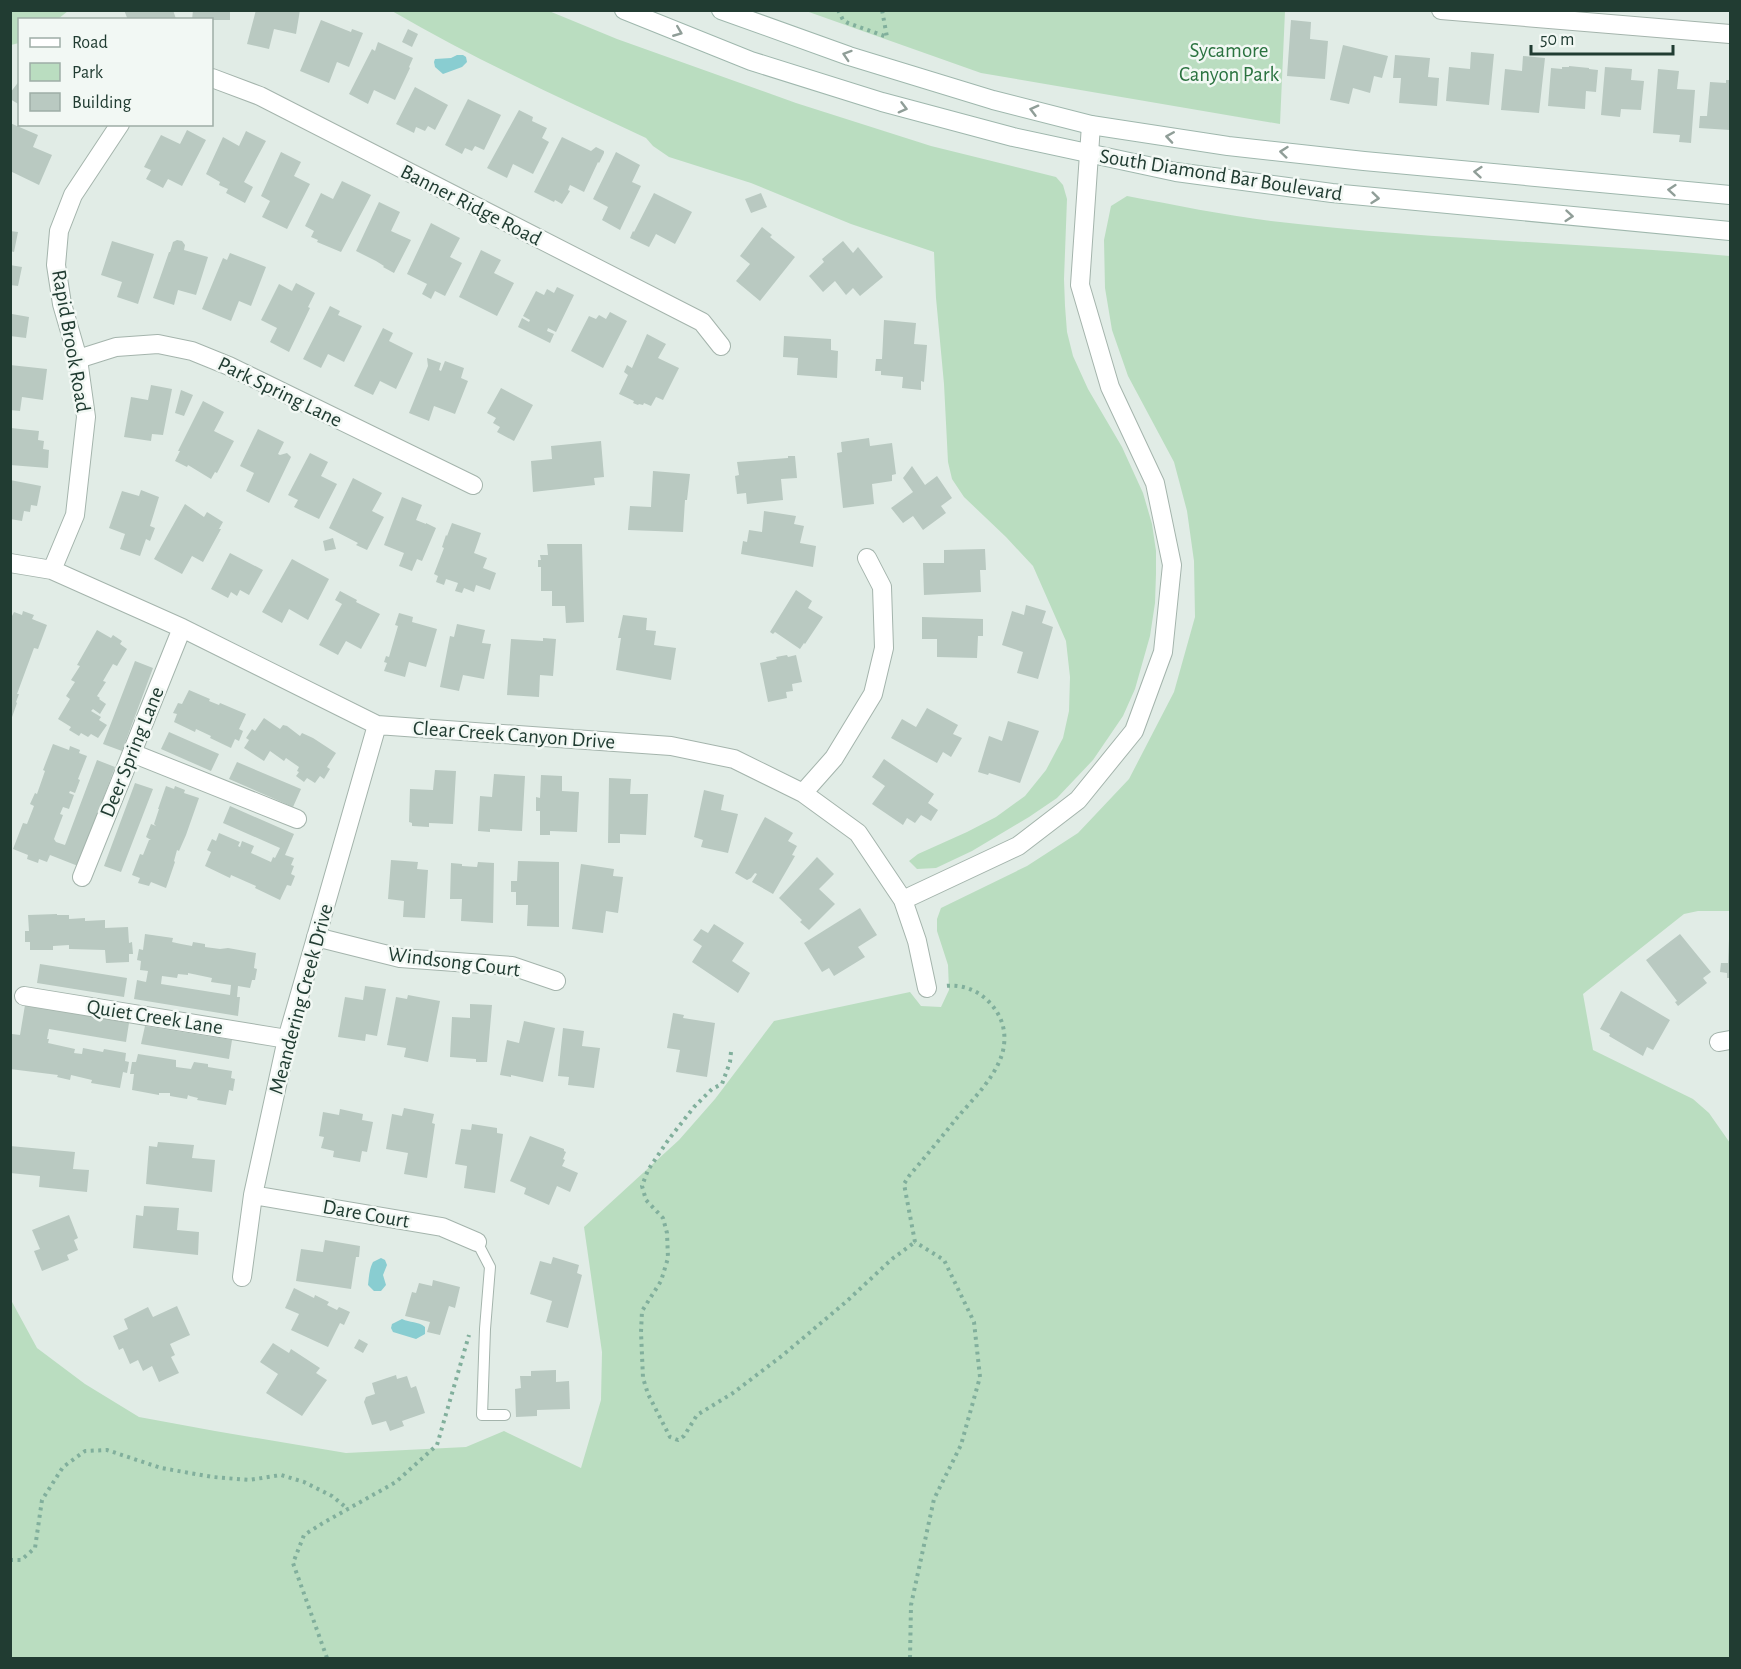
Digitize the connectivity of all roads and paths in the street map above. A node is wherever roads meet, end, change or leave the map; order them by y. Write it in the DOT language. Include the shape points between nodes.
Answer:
graph roads {
  1 [pos="624,10"];
  2 [pos="721,10"];
  3 [pos="838,10"];
  4 [pos="882,10"];
  5 [pos="1441,10"];
  6 [pos="1520,14"];
  7 [pos="1731,34"];
  8 [pos="213,78"];
  9 [pos="1091,125"];
  10 [pos="119,126"];
  11 [pos="1089,154"];
  12 [pos="1731,195"];
  13 [pos="1731,231"];
  14 [pos="721,346"];
  15 [pos="78,359"];
  16 [pos="473,485"];
  17 [pos="867,558"];
  18 [pos="10,563"];
  19 [pos="52,570"];
  20 [pos="182,628"];
  21 [pos="377,725"];
  22 [pos="132,753"];
  23 [pos="803,793"];
  24 [pos="297,819"];
  25 [pos="82,877"];
  26 [pos="903,900"];
  27 [pos="316,937"];
  28 [pos="556,981"];
  29 [pos="927,988"];
  30 [pos="24,996"];
  31 [pos="286,1039"];
  32 [pos="731,1052"];
  33 [pos="253,1196"];
  34 [pos="477,1242"];
  35 [pos="915,1242"];
  36 [pos="242,1277"];
  37 [pos="471,1330"];
  38 [pos="505,1415"];
  39 [pos="348,1509"];
  40 [pos="10,1560"];
  41 [pos="327,1659"];
  42 [pos="910,1659"];
  1 -- 11 [label="street, South Diamond Bar Boulevard, one-way" via="751,61 882,102"];
  9 -- 2 [label="street, South Diamond Bar Boulevard, one-way" via="849,56"];
  3 -- 4 [label="path" via="848,23 887,37"];
  5 -- 6 [label="street"];
  6 -- 7 [label="street"];
  8 -- 14 [label="street, Banner Ridge Road" via="260,96 702,322"];
  9 -- 11 [label="street"];
  12 -- 9 [label="street, South Diamond Bar Boulevard, one-way" via="1364,161"];
  10 -- 15 [label="street, Rapid Brook Road" via="73,195 59,231 56,265 62,304"];
  11 -- 13 [label="street, South Diamond Bar Boulevard, one-way" via="1176,172 1332,193"];
  11 -- 26 [label="street" via="1080,285 1110,387 1155,483 1172,566 1163,652 1134,731 1078,800 1018,846"];
  15 -- 16 [label="street, Park Spring Lane" via="116,347 158,344 192,351"];
  15 -- 19 [label="street, Rapid Brook Road" via="86,417 82,460 75,515"];
  17 -- 23 [label="street" via="882,587 884,648 873,694 834,758"];
  18 -- 19 [label="street, Clear Creek Canyon Drive"];
  19 -- 20 [label="street, Clear Creek Canyon Drive"];
  20 -- 21 [label="street, Clear Creek Canyon Drive"];
  20 -- 22 [label="street, Deer Spring Lane"];
  21 -- 23 [label="street, Clear Creek Canyon Drive" via="671,746 734,759"];
  21 -- 27 [label="street, Meandering Creek Drive"];
  22 -- 24 [label="street"];
  22 -- 25 [label="street, Deer Spring Lane"];
  23 -- 26 [label="street, Clear Creek Canyon Drive" via="858,833"];
  26 -- 29 [label="street, Clear Creek Canyon Drive" via="918,941"];
  27 -- 28 [label="street, Windsong Court" via="400,958 512,966"];
  27 -- 31 [label="street, Meandering Creek Drive"];
  29 -- 35 [label="path" via="955,985 972,989 999,1013 1005,1030 1004,1047 984,1086 904,1184"];
  30 -- 31 [label="street, Quiet Creek Lane"];
  31 -- 33 [label="street, Meandering Creek Drive"];
  32 -- 35 [label="path" via="722,1084 706,1095 669,1139 642,1186 646,1200 663,1218 668,1258 661,1281 642,1311 643,1378 670,1437 678,1440 684,1436 697,1415 783,1355"];
  33 -- 34 [label="street, Dare Court" via="442,1227"];
  33 -- 36 [label="street, Meandering Creek Drive"];
  34 -- 38 [label="lane" via="490,1267 482,1415"];
  35 -- 42 [label="path" via="944,1260 974,1322 980,1377 961,1445 934,1499 911,1605"];
  37 -- 39 [label="path" via="437,1445 396,1482"];
  39 -- 40 [label="path" via="332,1496 281,1475 249,1480 213,1477 161,1468 107,1450 85,1451 63,1467 42,1500 35,1548 21,1560"];
  39 -- 41 [label="path" via="304,1535 293,1563"];
}
